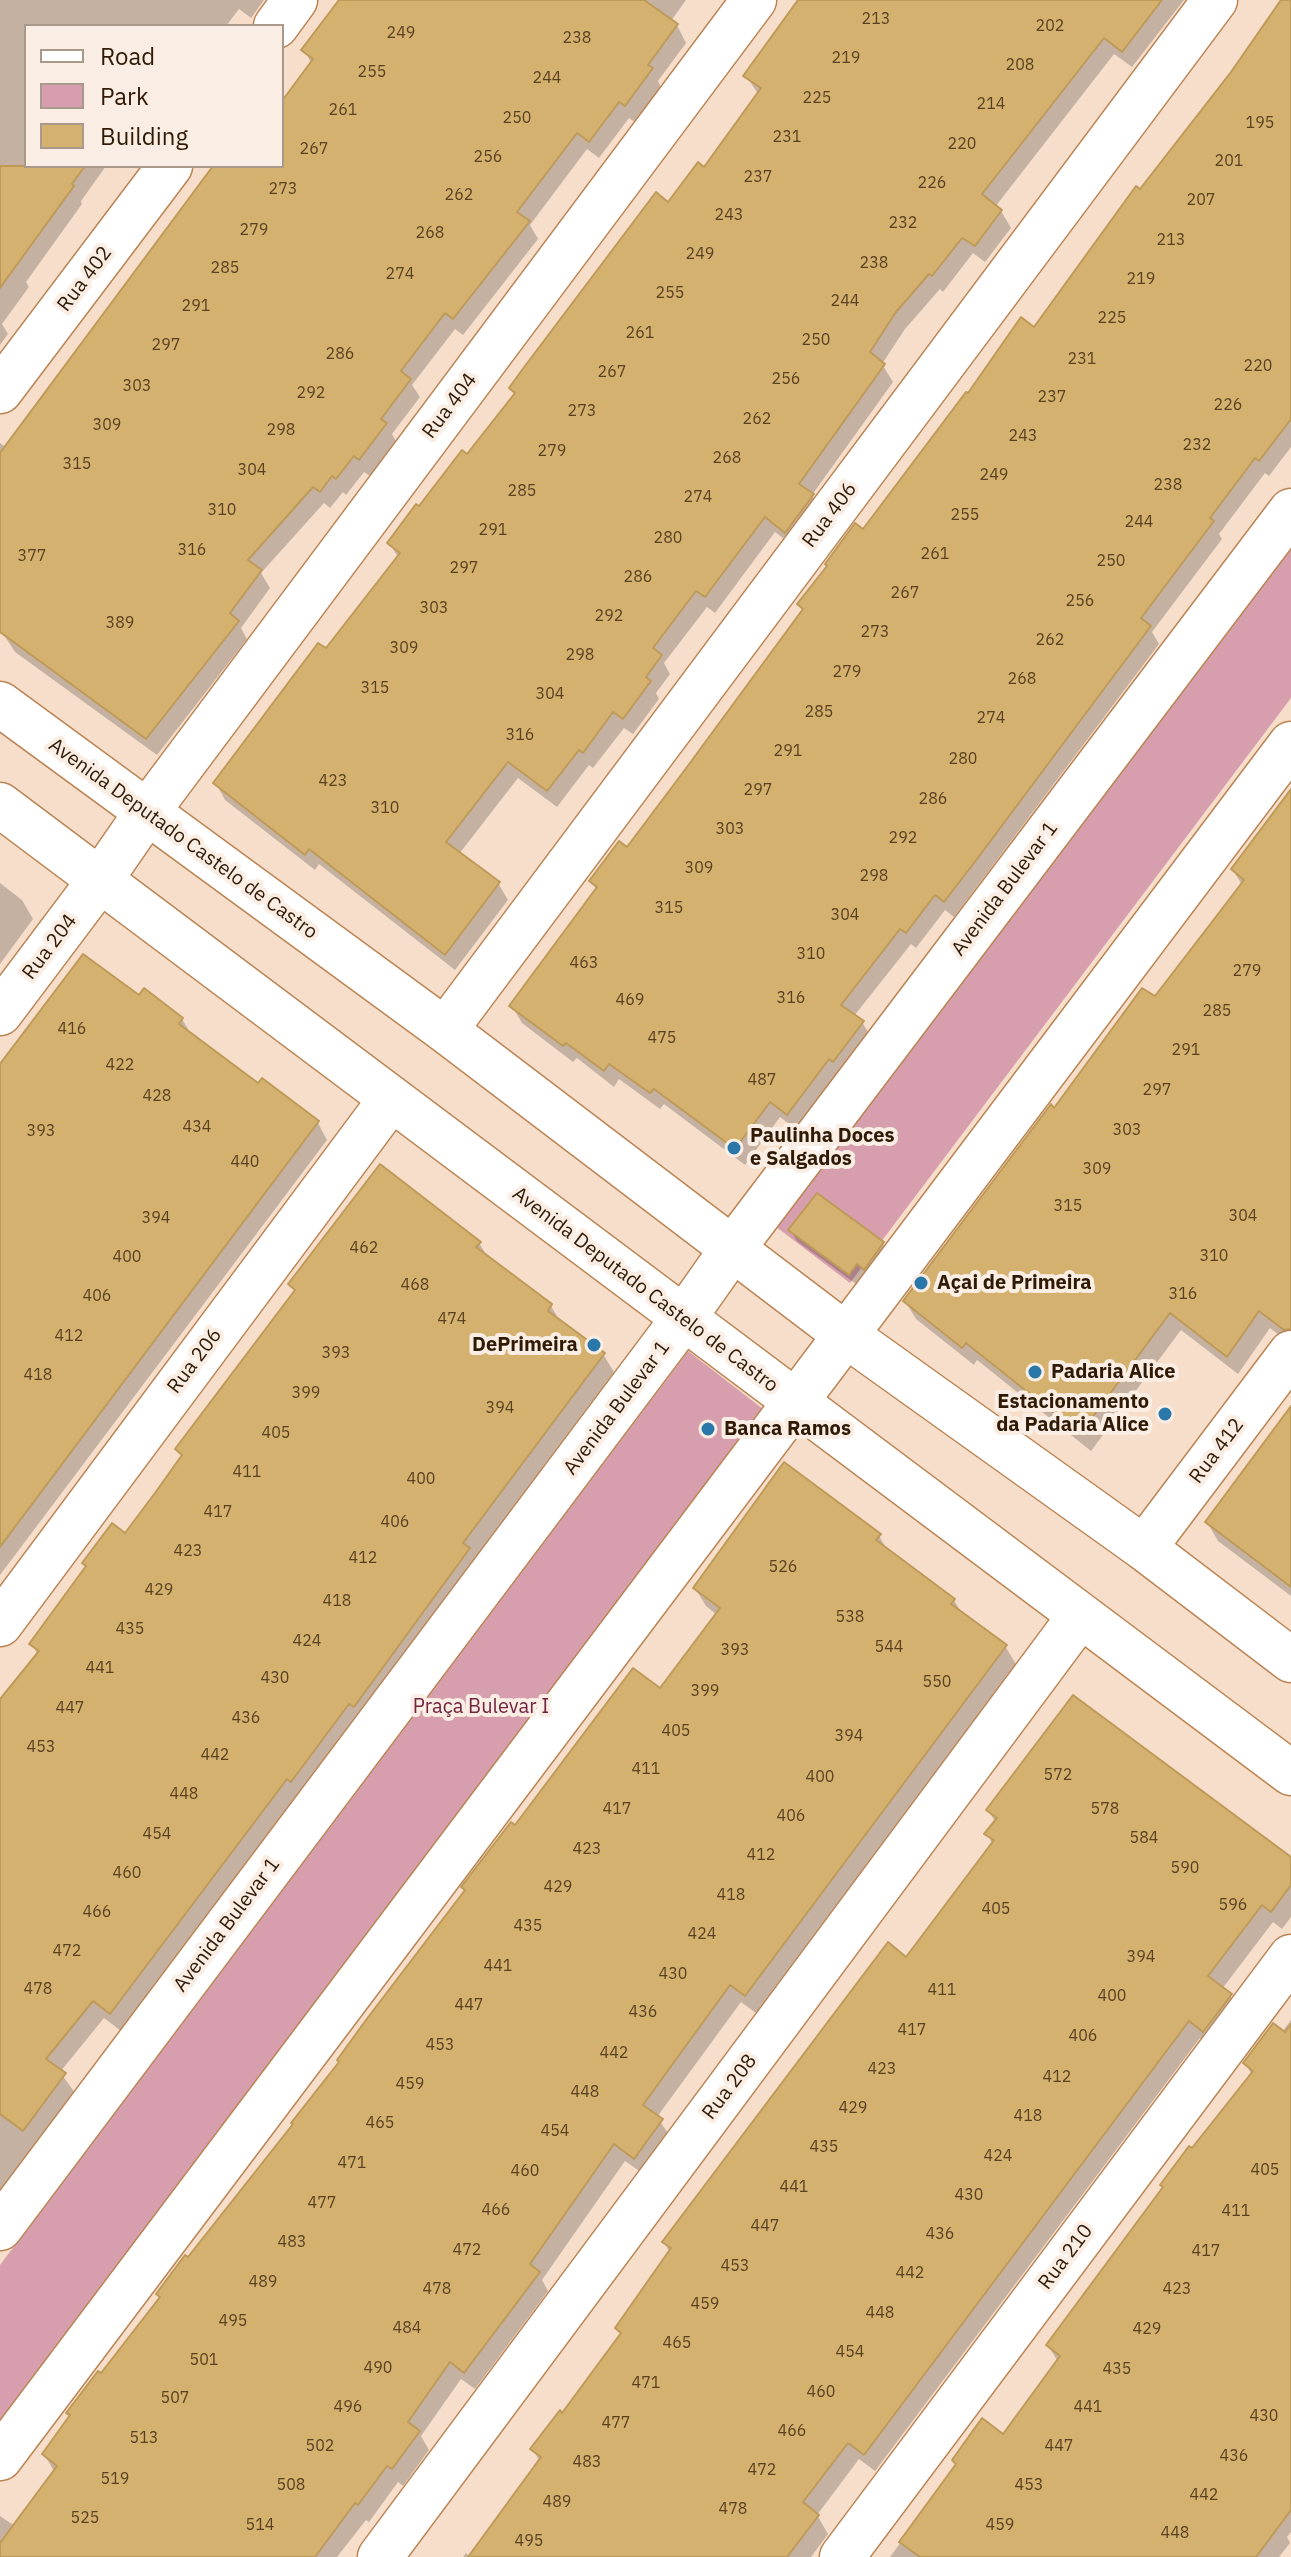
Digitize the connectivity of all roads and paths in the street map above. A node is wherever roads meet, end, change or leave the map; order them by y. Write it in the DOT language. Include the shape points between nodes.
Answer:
graph roads {
  1 [pos="295,0"];
  2 [pos="754,0"];
  3 [pos="1215,0"];
  4 [pos="277,24"];
  5 [pos="168,168"];
  6 [pos="0,391"];
  7 [pos="1291,511"];
  8 [pos="0,704"];
  9 [pos="1291,744"];
  10 [pos="0,805"];
  11 [pos="147,812"];
  12 [pos="100,880"];
  13 [pos="0,1013"];
  14 [pos="445,1030"];
  15 [pos="391,1099"];
  16 [pos="733,1248"];
  17 [pos="683,1319"];
  18 [pos="846,1335"];
  19 [pos="1291,1353"];
  20 [pos="795,1403"];
  21 [pos="1144,1548"];
  22 [pos="1080,1616"];
  23 [pos="0,1624"];
  24 [pos="1291,1660"];
  25 [pos="1291,1773"];
  26 [pos="1291,1957"];
  27 [pos="0,2228"];
  28 [pos="0,2458"];
  29 [pos="380,2557"];
  30 [pos="842,2557"];
  1 -- 4 [label="street"];
  2 -- 11 [label="street, Rua 404"];
  3 -- 14 [label="street, Rua 406"];
  5 -- 6 [label="street, Rua 402"];
  7 -- 16 [label="street, Avenida Bulevar 1"];
  8 -- 11 [label="street, Avenida Deputado Castelo de Castro"];
  9 -- 18 [label="street"];
  10 -- 12 [label="street, Avenida Deputado Castelo de Castro"];
  11 -- 12 [label="street, Rua 404"];
  11 -- 14 [label="street, Avenida Deputado Castelo de Castro"];
  12 -- 13 [label="street, Rua 204"];
  12 -- 15 [label="street, Avenida Deputado Castelo de Castro"];
  14 -- 16 [label="street, Avenida Deputado Castelo de Castro"];
  15 -- 17 [label="street, Avenida Deputado Castelo de Castro"];
  15 -- 23 [label="street, Rua 206"];
  16 -- 17 [label="street, Avenida Bulevar 1"];
  16 -- 18 [label="street, Avenida Deputado Castelo de Castro"];
  17 -- 20 [label="street, Avenida Deputado Castelo de Castro"];
  17 -- 27 [label="street, Avenida Bulevar 1"];
  18 -- 20 [label="street"];
  18 -- 21 [label="street, Avenida Deputado Castelo de Castro"];
  19 -- 21 [label="street, Rua 412"];
  20 -- 22 [label="street, Avenida Deputado Castelo de Castro"];
  20 -- 28 [label="street"];
  21 -- 24 [label="street, Avenida Deputado Castelo de Castro"];
  22 -- 25 [label="street, Avenida Deputado Castelo de Castro"];
  22 -- 29 [label="street, Rua 208"];
  26 -- 30 [label="street, Rua 210"];
}
